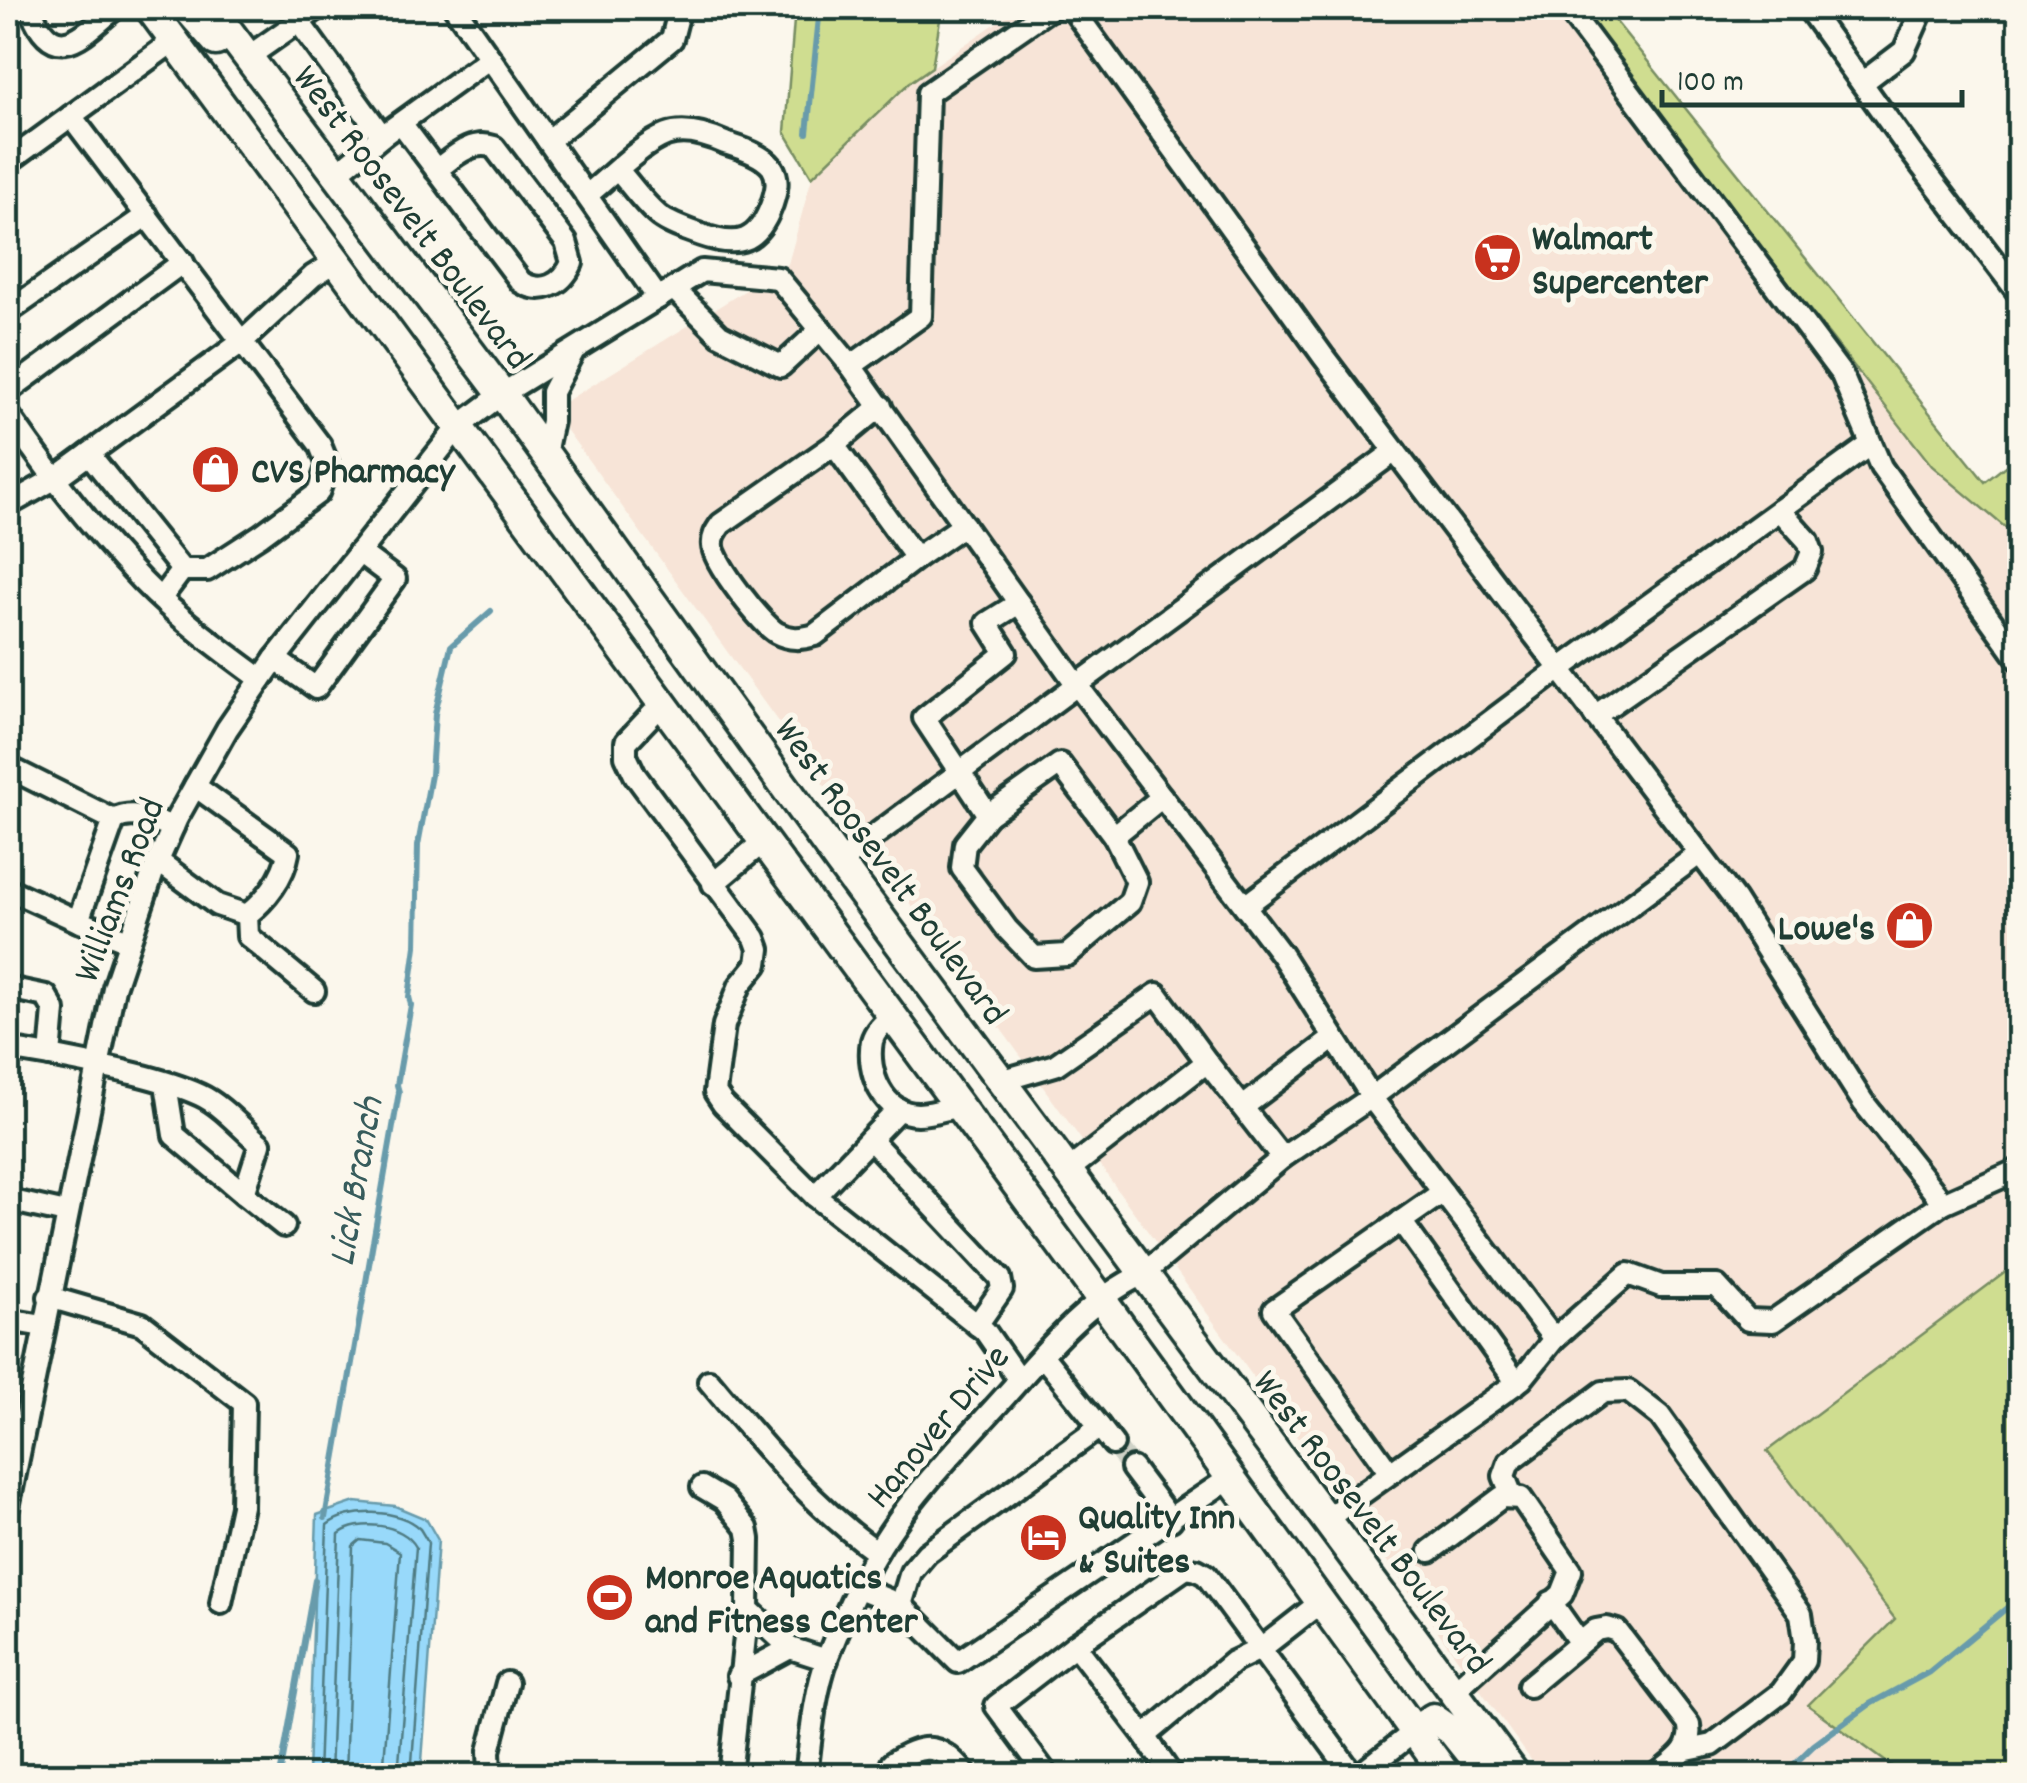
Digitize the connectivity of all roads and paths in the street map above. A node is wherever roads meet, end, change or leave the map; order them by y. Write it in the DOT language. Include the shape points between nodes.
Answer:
graph roads {
  1 [pos="30,8"];
  2 [pos="114,8"];
  3 [pos="150,8"];
  4 [pos="187,8"];
  5 [pos="211,8"];
  6 [pos="318,8"];
  7 [pos="455,8"];
  8 [pos="680,8"];
  9 [pos="1051,8"];
  10 [pos="1072,8"];
  11 [pos="1567,8"];
  12 [pos="1808,8"];
  13 [pos="1923,8"];
  14 [pos="299,22"];
  15 [pos="174,40"];
  16 [pos="248,57"];
  17 [pos="490,58"];
  18 [pos="1862,83"];
  19 [pos="286,108"];
  20 [pos="71,116"];
  21 [pos="401,123"];
  22 [pos="382,136"];
  23 [pos="548,140"];
  24 [pos="8,162"];
  25 [pos="436,170"];
  26 [pos="618,170"];
  27 [pos="336,174"];
  28 [pos="586,195"];
  29 [pos="147,215"];
  30 [pos="336,261"];
  31 [pos="183,262"];
  32 [pos="666,294"];
  33 [pos="2020,295"];
  34 [pos="8,312"];
  35 [pos="821,329"];
  36 [pos="244,341"];
  37 [pos="574,350"];
  38 [pos="852,366"];
  39 [pos="8,391"];
  40 [pos="502,394"];
  41 [pos="881,406"];
  42 [pos="8,414"];
  43 [pos="458,427"];
  44 [pos="834,444"];
  45 [pos="1871,444"];
  46 [pos="1395,452"];
  47 [pos="89,454"];
  48 [pos="545,454"];
  49 [pos="56,478"];
  50 [pos="8,505"];
  51 [pos="1780,510"];
  52 [pos="964,525"];
  53 [pos="359,552"];
  54 [pos="916,558"];
  55 [pos="182,570"];
  56 [pos="161,598"];
  57 [pos="1019,603"];
  58 [pos="275,659"];
  59 [pos="2020,661"];
  60 [pos="1560,669"];
  61 [pos="261,679"];
  62 [pos="1077,686"];
  63 [pos="662,704"];
  64 [pos="1596,716"];
  65 [pos="8,767"];
  66 [pos="959,773"];
  67 [pos="195,786"];
  68 [pos="1162,798"];
  69 [pos="988,814"];
  70 [pos="114,820"];
  71 [pos="173,828"];
  72 [pos="1114,836"];
  73 [pos="764,842"];
  74 [pos="1699,854"];
  75 [pos="158,861"];
  76 [pos="840,862"];
  77 [pos="713,884"];
  78 [pos="8,889"];
  79 [pos="1245,906"];
  80 [pos="247,915"];
  81 [pos="78,920"];
  82 [pos="128,941"];
  83 [pos="8,988"];
  84 [pos="314,991"];
  85 [pos="892,1016"];
  86 [pos="1334,1038"];
  87 [pos="8,1049"];
  88 [pos="50,1056"];
  89 [pos="1207,1062"];
  90 [pos="97,1065"];
  91 [pos="1000,1081"];
  92 [pos="166,1084"];
  93 [pos="1372,1097"];
  94 [pos="958,1106"];
  95 [pos="1243,1107"];
  96 [pos="899,1109"];
  97 [pos="870,1139"];
  98 [pos="1282,1158"];
  99 [pos="2020,1169"];
  100 [pos="1066,1170"];
  101 [pos="1443,1192"];
  102 [pos="244,1194"];
  103 [pos="815,1196"];
  104 [pos="8,1200"];
  105 [pos="1943,1203"];
  106 [pos="66,1213"];
  107 [pos="1402,1221"];
  108 [pos="284,1226"];
  109 [pos="1142,1274"];
  110 [pos="49,1297"];
  111 [pos="1101,1299"];
  112 [pos="8,1320"];
  113 [pos="978,1325"];
  114 [pos="44,1326"];
  115 [pos="1554,1339"];
  116 [pos="1042,1355"];
  117 [pos="1019,1380"];
  118 [pos="709,1381"];
  119 [pos="1518,1382"];
  120 [pos="1100,1427"];
  121 [pos="1113,1444"];
  122 [pos="1132,1468"];
  123 [pos="1390,1473"];
  124 [pos="1231,1477"];
  125 [pos="702,1487"];
  126 [pos="1512,1496"];
  127 [pos="8,1508"];
  128 [pos="1171,1520"];
  129 [pos="1324,1520"];
  130 [pos="1430,1551"];
  131 [pos="878,1552"];
  132 [pos="860,1588"];
  133 [pos="1322,1601"];
  134 [pos="221,1602"];
  135 [pos="1550,1602"];
  136 [pos="900,1605"];
  137 [pos="748,1609"];
  138 [pos="1580,1643"];
  139 [pos="1075,1645"];
  140 [pos="790,1648"];
  141 [pos="1262,1648"];
  142 [pos="827,1660"];
  143 [pos="738,1676"];
  144 [pos="507,1683"];
  145 [pos="1529,1686"];
  146 [pos="1454,1691"];
  147 [pos="1415,1730"];
  148 [pos="1145,1736"];
  149 [pos="1687,1750"];
  150 [pos="892,1763"];
  151 [pos="490,1776"];
  152 [pos="730,1776"];
  153 [pos="806,1776"];
  154 [pos="967,1776"];
  155 [pos="1048,1776"];
  156 [pos="1172,1776"];
  157 [pos="1356,1776"];
  158 [pos="1446,1776"];
  159 [pos="1488,1776"];
  160 [pos="1516,1776"];
  161 [pos="1655,1776"];
  1 -- 2 [label="street" via="61,43 76,41"];
  3 -- 15 [label="highway"];
  4 -- 19 [label="highway"];
  5 -- 16 [label="highway, West Roosevelt Boulevard"];
  6 -- 14 [label="street"];
  7 -- 17 [label="street"];
  8 -- 23 [label="street" via="672,39"];
  9 -- 38 [label="street" via="928,93 921,316"];
  10 -- 46 [label="street"];
  11 -- 45 [label="street" via="1842,375"];
  12 -- 18 [label="street"];
  13 -- 18 [label="street" via="1904,51"];
  14 -- 16 [label="street"];
  14 -- 22 [label="street"];
  15 -- 20 [label="street"];
  15 -- 30 [label="highway"];
  16 -- 19 [label="highway, West Roosevelt Boulevard"];
  17 -- 21 [label="street"];
  17 -- 23 [label="street"];
  18 -- 33 [label="street"];
  19 -- 27 [label="highway, West Roosevelt Boulevard"];
  20 -- 24 [label="street"];
  20 -- 29 [label="street"];
  21 -- 22 [label="street"];
  21 -- 25 [label="street"];
  22 -- 27 [label="street"];
  23 -- 28 [label="street"];
  25 -- 25 [label="street" via="466,148 494,148 566,242 572,263 567,274 541,289 521,282"];
  26 -- 26 [label="street" via="656,140 687,132 737,147 770,164 777,178 760,230 730,242 658,216"];
  26 -- 28 [label="street"];
  27 -- 40 [label="highway, West Roosevelt Boulevard"];
  28 -- 32 [label="street"];
  29 -- 31 [label="street"];
  29 -- 34 [label="street"];
  30 -- 36 [label="street"];
  30 -- 43 [label="highway"];
  31 -- 36 [label="street"];
  31 -- 39 [label="street"];
  32 -- 35 [label="street, Williams Road" via="702,271 778,278"];
  32 -- 35 [label="street" via="720,336 781,366"];
  32 -- 37 [label="street, Williams Road"];
  35 -- 38 [label="street, Williams Road"];
  36 -- 47 [label="street"];
  36 -- 55 [label="street" via="320,444 328,465 318,494 261,535 207,570"];
  37 -- 40 [label="street, Williams Road"];
  37 -- 48 [label="street" via="552,392"];
  38 -- 41 [label="street, Williams Road"];
  40 -- 43 [label="street, Williams Road"];
  40 -- 48 [label="highway, West Roosevelt Boulevard"];
  41 -- 44 [label="street"];
  41 -- 52 [label="street, Williams Road"];
  42 -- 49 [label="street"];
  43 -- 53 [label="street, Williams Road"];
  43 -- 63 [label="highway"];
  44 -- 54 [label="street"];
  44 -- 54 [label="street" via="721,524 712,544 715,556 764,623 797,640 814,636"];
  45 -- 51 [label="street"];
  45 -- 59 [label="street"];
  46 -- 60 [label="street"];
  46 -- 62 [label="street"];
  47 -- 49 [label="street"];
  47 -- 55 [label="street"];
  48 -- 76 [label="highway, West Roosevelt Boulevard"];
  49 -- 50 [label="street"];
  49 -- 56 [label="street"];
  51 -- 60 [label="street"];
  51 -- 64 [label="street" via="1808,542 1806,569"];
  52 -- 54 [label="street"];
  52 -- 57 [label="street, Williams Road"];
  53 -- 58 [label="street, Williams Road"];
  53 -- 58 [label="street" via="394,579 316,688"];
  55 -- 56 [label="street"];
  56 -- 61 [label="street"];
  57 -- 62 [label="street, Williams Road"];
  57 -- 66 [label="street" via="987,624 1006,653 924,718"];
  58 -- 61 [label="street, Williams Road"];
  60 -- 64 [label="street"];
  60 -- 79 [label="street"];
  61 -- 67 [label="street, Williams Road"];
  62 -- 66 [label="street"];
  62 -- 68 [label="street, Williams Road"];
  63 -- 73 [label="highway"];
  63 -- 77 [label="street" via="626,742 626,756"];
  64 -- 74 [label="street"];
  65 -- 70 [label="street"];
  66 -- 69 [label="street"];
  66 -- 76 [label="street"];
  67 -- 71 [label="street, Williams Road"];
  67 -- 80 [label="street" via="288,853 286,868"];
  68 -- 72 [label="street"];
  68 -- 79 [label="street, Williams Road"];
  69 -- 72 [label="street" via="1060,764"];
  69 -- 72 [label="street" via="965,844 962,868 1034,958 1067,956 1130,902 1137,882"];
  70 -- 71 [label="street" via="144,816"];
  70 -- 81 [label="street"];
  71 -- 75 [label="street, Williams Road"];
  73 -- 77 [label="street"];
  73 -- 85 [label="highway"];
  74 -- 93 [label="street, Hanover Drive"];
  74 -- 105 [label="street" via="1863,1102"];
  75 -- 80 [label="street" via="217,906"];
  75 -- 82 [label="street, Williams Road"];
  76 -- 91 [label="highway, West Roosevelt Boulevard"];
  77 -- 103 [label="street" via="759,949 724,1025 716,1092"];
  78 -- 81 [label="street"];
  79 -- 86 [label="street, Williams Road"];
  80 -- 84 [label="street" via="248,936"];
  81 -- 82 [label="street"];
  82 -- 90 [label="street, Williams Road"];
  83 -- 88 [label="street" via="46,996 54,1010"];
  85 -- 94 [label="highway"];
  85 -- 96 [label="street" via="877,1029 872,1064 884,1100"];
  86 -- 93 [label="street, Williams Road"];
  86 -- 95 [label="street"];
  87 -- 88 [label="street"];
  88 -- 90 [label="street"];
  89 -- 91 [label="street" via="1157,994 1055,1065"];
  89 -- 95 [label="street"];
  89 -- 100 [label="street"];
  90 -- 92 [label="street"];
  90 -- 106 [label="street, Williams Road"];
  91 -- 100 [label="highway, West Roosevelt Boulevard"];
  92 -- 102 [label="street" via="174,1135"];
  92 -- 102 [label="street" via="203,1096 260,1144"];
  93 -- 98 [label="street, Hanover Drive"];
  93 -- 101 [label="street, Williams Road"];
  94 -- 96 [label="street" via="916,1115"];
  94 -- 111 [label="highway"];
  95 -- 98 [label="street"];
  96 -- 97 [label="street"];
  97 -- 103 [label="street"];
  97 -- 113 [label="street" via="1000,1278 1002,1289"];
  98 -- 109 [label="street, Hanover Drive"];
  99 -- 105 [label="street"];
  100 -- 109 [label="highway, West Roosevelt Boulevard"];
  101 -- 107 [label="street"];
  101 -- 115 [label="street, Williams Road"];
  102 -- 108 [label="street"];
  103 -- 113 [label="street"];
  104 -- 106 [label="street"];
  105 -- 115 [label="street" via="1773,1321 1748,1320 1717,1286 1661,1286 1628,1274"];
  106 -- 110 [label="street, Williams Road"];
  107 -- 119 [label="street"];
  107 -- 123 [label="street" via="1274,1310"];
  109 -- 111 [label="street, Hanover Drive"];
  109 -- 129 [label="highway, West Roosevelt Boulevard"];
  110 -- 114 [label="street, Williams Road"];
  110 -- 134 [label="street" via="142,1324 244,1404 242,1506"];
  111 -- 116 [label="street, Hanover Drive"];
  111 -- 124 [label="highway"];
  112 -- 114 [label="street"];
  113 -- 117 [label="street"];
  114 -- 127 [label="street, Williams Road"];
  115 -- 119 [label="street"];
  116 -- 117 [label="street, Hanover Drive"];
  116 -- 120 [label="street"];
  117 -- 131 [label="street, Hanover Drive" via="906,1509"];
  118 -- 131 [label="street" via="828,1515"];
  119 -- 123 [label="street"];
  120 -- 121 [label="street"];
  120 -- 136 [label="street" via="927,1553 911,1572"];
  122 -- 128 [label="street"];
  123 -- 129 [label="street"];
  124 -- 128 [label="street"];
  124 -- 133 [label="highway"];
  125 -- 137 [label="street" via="748,1528"];
  126 -- 130 [label="street"];
  126 -- 135 [label="street" via="1522,1498 1572,1572"];
  126 -- 149 [label="street" via="1504,1476 1508,1462 1603,1392 1628,1392 1660,1416 1800,1614 1804,1661 1781,1693 1712,1745"];
  128 -- 136 [label="street" via="958,1662"];
  129 -- 146 [label="highway, West Roosevelt Boulevard"];
  131 -- 132 [label="street, Hanover Drive"];
  132 -- 136 [label="street"];
  132 -- 142 [label="street, Hanover Drive"];
  133 -- 141 [label="street"];
  133 -- 147 [label="highway"];
  135 -- 138 [label="street"];
  135 -- 146 [label="street"];
  137 -- 140 [label="street"];
  137 -- 143 [label="street"];
  138 -- 145 [label="street"];
  138 -- 149 [label="street" via="1596,1630 1617,1631 1689,1725"];
  139 -- 141 [label="street" via="1186,1568 1206,1575"];
  139 -- 148 [label="street"];
  139 -- 155 [label="street" via="996,1706"];
  140 -- 142 [label="street"];
  140 -- 143 [label="street"];
  141 -- 148 [label="street" via="1234,1662"];
  141 -- 157 [label="street"];
  142 -- 153 [label="street, Hanover Drive"];
  143 -- 152 [label="street"];
  144 -- 151 [label="street" via="489,1751"];
  146 -- 160 [label="highway, West Roosevelt Boulevard"];
  147 -- 157 [label="street"];
  147 -- 158 [label="highway"];
  147 -- 159 [label="highway" via="1433,1718"];
  148 -- 156 [label="street"];
  149 -- 161 [label="street"];
  150 -- 154 [label="street" via="918,1749 936,1749"];
}
